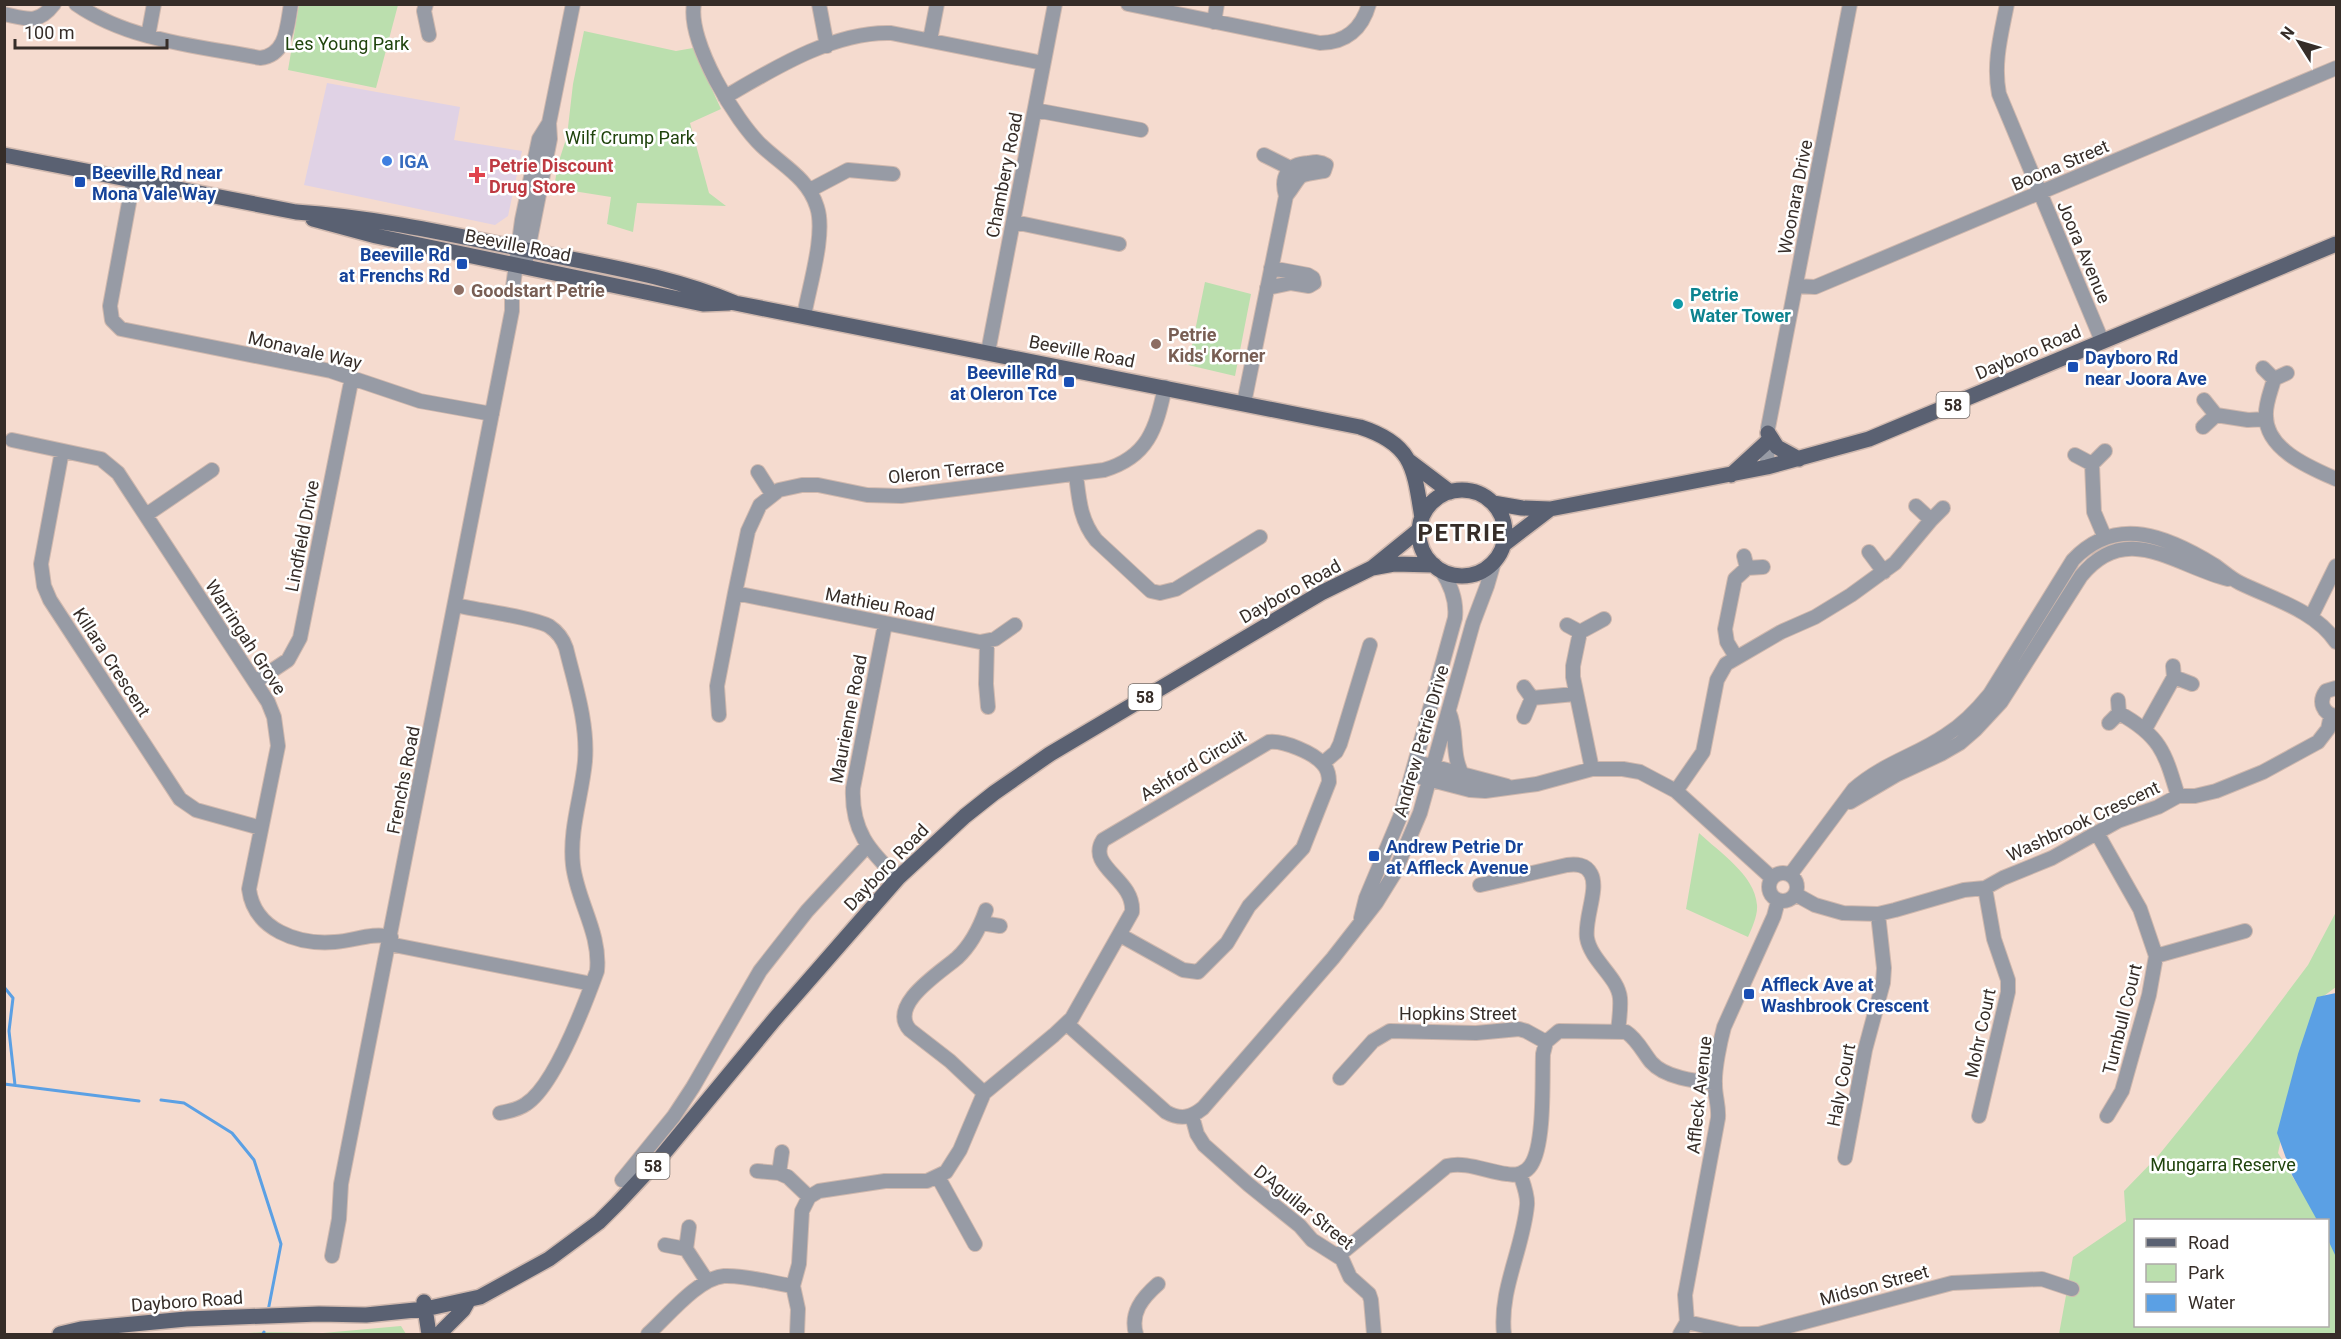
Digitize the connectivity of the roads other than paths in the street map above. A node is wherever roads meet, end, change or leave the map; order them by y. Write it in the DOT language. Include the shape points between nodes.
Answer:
graph roads {
  1 [pos="54,4"];
  2 [pos="76,4"];
  3 [pos="154,4"];
  4 [pos="291,4"];
  5 [pos="426,4"];
  6 [pos="573,4"];
  7 [pos="694,4"];
  8 [pos="819,4"];
  9 [pos="937,4"];
  10 [pos="1055,4"];
  11 [pos="1128,4"];
  12 [pos="1217,4"];
  13 [pos="1369,4"];
  14 [pos="1850,4"];
  15 [pos="2007,4"];
  16 [pos="4,14"];
  17 [pos="1214,22"];
  18 [pos="429,35"];
  19 [pos="148,36"];
  20 [pos="930,40"];
  21 [pos="827,46"];
  22 [pos="1043,63"];
  23 [pos="2337,68"];
  24 [pos="725,97"];
  25 [pos="1035,110"];
  26 [pos="1141,130"];
  27 [pos="4,155"];
  28 [pos="1264,155"];
  29 [pos="1332,167"];
  30 [pos="1295,172"];
  31 [pos="893,174"];
  32 [pos="133,181"];
  33 [pos="810,190"];
  34 [pos="2040,193"];
  35 [pos="1014,222"];
  36 [pos="1119,244"];
  37 [pos="2337,244"];
  38 [pos="522,257"];
  39 [pos="1271,268"];
  40 [pos="1796,286"];
  41 [pos="1268,288"];
  42 [pos="804,316"];
  43 [pos="112,320"];
  44 [pos="99,327"];
  45 [pos="2102,341"];
  46 [pos="988,352"];
  47 [pos="2263,368"];
  48 [pos="2287,373"];
  49 [pos="352,377"];
  50 [pos="2274,379"];
  51 [pos="1165,387"];
  52 [pos="2204,400"];
  53 [pos="1244,403"];
  54 [pos="492,414"];
  55 [pos="2216,415"];
  56 [pos="2265,419"];
  57 [pos="2203,427"];
  58 [pos="1767,437"];
  59 [pos="12,440"];
  60 [pos="62,451"];
  61 [pos="2105,451"];
  62 [pos="2075,455"];
  63 [pos="1800,459"];
  64 [pos="1409,461"];
  65 [pos="2092,464"];
  66 [pos="1767,468"];
  67 [pos="212,470"];
  68 [pos="758,472"];
  69 [pos="1076,475"];
  70 [pos="1731,475"];
  71 [pos="2337,479"];
  72 [pos="1450,492"];
  73 [pos="772,494"];
  74 [pos="1493,503"];
  75 [pos="1916,506"];
  76 [pos="1943,508"];
  77 [pos="1550,509"];
  78 [pos="146,515"];
  79 [pos="1930,520"];
  80 [pos="1421,524"];
  81 [pos="1260,537"];
  82 [pos="2105,538"];
  83 [pos="1503,545"];
  84 [pos="1869,552"];
  85 [pos="1494,562"];
  86 [pos="2337,566"];
  87 [pos="1763,567"];
  88 [pos="1372,568"];
  89 [pos="1438,568"];
  90 [pos="1884,572"];
  91 [pos="2234,580"];
  92 [pos="735,593"];
  93 [pos="455,605"];
  94 [pos="2311,618"];
  95 [pos="1604,620"];
  96 [pos="885,624"];
  97 [pos="1015,625"];
  98 [pos="1567,625"];
  99 [pos="1580,632"];
  100 [pos="987,642"];
  101 [pos="2337,642"];
  102 [pos="1370,645"];
  103 [pos="1736,657"];
  104 [pos="255,682"];
  105 [pos="2192,684"];
  106 [pos="2337,688"];
  107 [pos="1575,694"];
  108 [pos="988,707"];
  109 [pos="1449,712"];
  110 [pos="718,715"];
  111 [pos="2334,715"];
  112 [pos="1524,717"];
  113 [pos="2109,723"];
  114 [pos="2145,729"];
  115 [pos="1323,763"];
  116 [pos="1414,768"];
  117 [pos="1592,769"];
  118 [pos="1431,773"];
  119 [pos="1462,774"];
  120 [pos="1509,786"];
  121 [pos="1676,790"];
  122 [pos="2178,796"];
  123 [pos="1843,806"];
  124 [pos="261,828"];
  125 [pos="2097,833"];
  126 [pos="867,846"];
  127 [pos="1790,875"];
  128 [pos="898,878"];
  129 [pos="1772,878"];
  130 [pos="1480,885"];
  131 [pos="1985,888"];
  132 [pos="1795,894"];
  133 [pos="1778,901"];
  134 [pos="1878,914"];
  135 [pos="1361,920"];
  136 [pos="1000,926"];
  137 [pos="2245,931"];
  138 [pos="1120,935"];
  139 [pos="390,940"];
  140 [pos="2156,956"];
  141 [pos="592,984"];
  142 [pos="1067,1024"];
  143 [pos="1618,1031"];
  144 [pos="1546,1042"];
  145 [pos="1340,1078"];
  146 [pos="1714,1083"];
  147 [pos="984,1093"];
  148 [pos="500,1113"];
  149 [pos="1192,1116"];
  150 [pos="1979,1116"];
  151 [pos="2107,1116"];
  152 [pos="782,1152"];
  153 [pos="1845,1158"];
  154 [pos="757,1171"];
  155 [pos="779,1173"];
  156 [pos="1520,1174"];
  157 [pos="938,1177"];
  158 [pos="622,1180"];
  159 [pos="809,1197"];
  160 [pos="689,1227"];
  161 [pos="975,1244"];
  162 [pos="665,1245"];
  163 [pos="686,1249"];
  164 [pos="1339,1255"];
  165 [pos="332,1256"];
  166 [pos="707,1281"];
  167 [pos="505,1282"];
  168 [pos="1158,1284"];
  169 [pos="793,1286"];
  170 [pos="2072,1289"];
  171 [pos="468,1301"];
  172 [pos="431,1303"];
  173 [pos="405,1312"];
  174 [pos="319,1314"];
  175 [pos="1687,1322"];
  176 [pos="437,1333"];
  177 [pos="60,1335"];
  178 [pos="421,1335"];
  179 [pos="648,1335"];
  180 [pos="797,1335"];
  181 [pos="1136,1335"];
  182 [pos="1374,1335"];
  183 [pos="1504,1335"];
  184 [pos="1680,1335"];
  1 -- 16 [label="street" via="33,20"];
  2 -- 19 [label="street" via="101,20"];
  3 -- 19 [label="street"];
  4 -- 19 [label="street" via="284,40 269,57"];
  5 -- 18 [label="street"];
  6 -- 38 [label="street, Frenchs Road" via="549,123 550,139"];
  7 -- 24 [label="street" via="693,21 699,44"];
  8 -- 21 [label="street"];
  9 -- 20 [label="street"];
  10 -- 22 [label="street, Chambery Road"];
  11 -- 17 [label="street"];
  12 -- 17 [label="street"];
  13 -- 17 [label="street" via="1357,29 1330,43"];
  14 -- 40 [label="street, Woonara Drive"];
  15 -- 34 [label="street, Joora Avenue" via="1996,75"];
  20 -- 21 [label="street" via="878,33"];
  20 -- 22 [label="street"];
  21 -- 24 [label="street" via="777,67"];
  22 -- 25 [label="street, Chambery Road"];
  23 -- 34 [label="street, Boona Street"];
  24 -- 33 [label="street" via="750,133"];
  25 -- 26 [label="street"];
  25 -- 35 [label="street, Chambery Road"];
  27 -- 32 [label="main road, Beeville Road"];
  28 -- 30 [label="street"];
  29 -- 30 [label="street" via="1321,162 1299,163"];
  30 -- 39 [label="street" via="1284,189 1286,196"];
  31 -- 33 [label="street" via="848,170"];
  32 -- 38 [label="main road, Beeville Road" via="296,212 376,236"];
  32 -- 43 [label="street" via="110,306"];
  33 -- 42 [label="street" via="820,221"];
  34 -- 40 [label="street, Boona Street" via="1815,287"];
  34 -- 45 [label="street, Joora Avenue"];
  35 -- 36 [label="street"];
  35 -- 46 [label="street, Chambery Road"];
  37 -- 45 [label="main road, Dayboro Road / 58"];
  38 -- 42 [label="main road, Beeville Road" via="692,287 735,303"];
  38 -- 54 [label="street, Frenchs Road"];
  39 -- 41 [label="street"];
  39 -- 41 [label="street" via="1308,275 1314,283"];
  40 -- 58 [label="street, Woonara Drive"];
  41 -- 53 [label="street"];
  42 -- 46 [label="main road, Beeville Road"];
  43 -- 44 [label="street"];
  43 -- 49 [label="street, Monavale Way" via="126,330"];
  45 -- 63 [label="main road, Dayboro Road / 58" via="1869,439"];
  46 -- 51 [label="main road, Beeville Road"];
  47 -- 50 [label="street"];
  48 -- 50 [label="street"];
  49 -- 54 [label="street, Monavale Way" via="420,401"];
  49 -- 104 [label="street, Lindfield Drive" via="300,638 288,660"];
  50 -- 56 [label="street"];
  51 -- 53 [label="main road, Beeville Road"];
  51 -- 69 [label="street, Oleron Terrace" via="1155,426 1136,454 1115,467"];
  52 -- 55 [label="street"];
  53 -- 64 [label="main road, Beeville Road" via="1369,430 1397,444"];
  54 -- 93 [label="street, Frenchs Road"];
  55 -- 56 [label="street"];
  55 -- 57 [label="street"];
  56 -- 71 [label="street" via="2287,453"];
  58 -- 63 [label="main road"];
  58 -- 66 [label="street, Woonara Drive"];
  58 -- 70 [label="main road"];
  59 -- 60 [label="street, Warringah Grove"];
  60 -- 78 [label="street, Warringah Grove" via="101,459 118,473"];
  60 -- 124 [label="street, Killara Crescent" via="41,564 50,600 180,799 196,810"];
  61 -- 65 [label="street"];
  62 -- 65 [label="street"];
  63 -- 66 [label="main road, Dayboro Road / 58"];
  64 -- 72 [label="main road, Beeville Road"];
  64 -- 80 [label="main road"];
  65 -- 82 [label="street" via="2094,512"];
  66 -- 70 [label="main road, Dayboro Road / 58"];
  67 -- 78 [label="street"];
  68 -- 73 [label="street"];
  69 -- 73 [label="street, Oleron Terrace" via="901,496 867,495 809,484"];
  69 -- 81 [label="street" via="1080,509 1089,532 1159,598"];
  70 -- 77 [label="main road, Dayboro Road / 58"];
  72 -- 74 [label="main road, 58" via="1476,492"];
  72 -- 80 [label="main road, 58" via="1436,500"];
  73 -- 92 [label="street" via="750,522"];
  74 -- 77 [label="main road, Dayboro Road / 58"];
  74 -- 83 [label="main road" via="1504,526"];
  75 -- 79 [label="street"];
  76 -- 79 [label="street"];
  77 -- 83 [label="main road, Dayboro Road / 58"];
  78 -- 104 [label="street, Warringah Grove"];
  79 -- 90 [label="street"];
  80 -- 88 [label="main road, Dayboro Road / 58"];
  80 -- 89 [label="main road" via="1421,545"];
  82 -- 91 [label="street" via="2127,534 2158,537"];
  82 -- 123 [label="street" via="2073,560 1977,711 1944,737 1867,777"];
  83 -- 85 [label="main road, 58"];
  84 -- 90 [label="street"];
  85 -- 89 [label="main road, 58" via="1469,575 1455,575"];
  85 -- 109 [label="street, Andrew Petrie Drive"];
  86 -- 94 [label="street"];
  87 -- 103 [label="street" via="1745,562 1735,579 1725,629"];
  88 -- 89 [label="main road, Dayboro Road / 58" via="1394,564"];
  88 -- 128 [label="main road, Dayboro Road / 58" via="1321,593 1050,754 965,816"];
  89 -- 116 [label="street, Andrew Petrie Drive" via="1454,595 1455,618"];
  90 -- 103 [label="street" via="1815,617"];
  91 -- 94 [label="street"];
  91 -- 123 [label="street" via="2146,549 2123,548 2100,558 2081,576 2001,702 1975,730 1951,748"];
  92 -- 96 [label="street, Mathieu Road"];
  92 -- 110 [label="street" via="717,686"];
  93 -- 139 [label="street, Frenchs Road"];
  93 -- 141 [label="street" via="548,626 562,638 566,648 584,728 585,760 572,849 577,884 597,944"];
  94 -- 101 [label="street" via="2322,624"];
  95 -- 99 [label="street"];
  96 -- 100 [label="street, Mathieu Road"];
  96 -- 126 [label="street, Maurienne Road" via="853,788 854,814"];
  97 -- 100 [label="street"];
  98 -- 99 [label="street"];
  99 -- 107 [label="street" via="1573,666"];
  100 -- 108 [label="street"];
  102 -- 115 [label="street" via="1340,744"];
  103 -- 121 [label="street" via="1720,672 1703,752"];
  104 -- 124 [label="street, Warringah Grove" via="274,717 278,746"];
  105 -- 114 [label="street" via="2173,671"];
  106 -- 111 [label="street" via="2326,691 2322,700 2324,709"];
  107 -- 112 [label="street" via="1528,693"];
  107 -- 117 [label="street"];
  109 -- 118 [label="street, Andrew Petrie Drive"];
  109 -- 119 [label="street" via="1454,723 1455,759"];
  111 -- 122 [label="street, Washbrook Crescent" via="2318,742 2263,772 2216,791"];
  113 -- 114 [label="street" via="2119,706"];
  114 -- 122 [label="street" via="2163,751"];
  115 -- 138 [label="street" via="1329,782 1303,848 1249,906 1227,943 1204,968 1198,972 1183,970"];
  115 -- 138 [label="street, Ashford Circuit" via="1286,743 1269,742 1103,840 1100,858 1129,891 1132,902 1132,912"];
  116 -- 118 [label="street"];
  116 -- 135 [label="street, Andrew Petrie Drive"];
  117 -- 120 [label="street" via="1537,784"];
  117 -- 121 [label="street" via="1640,772"];
  118 -- 119 [label="street"];
  118 -- 120 [label="street" via="1470,790"];
  118 -- 135 [label="street, Andrew Petrie Drive" via="1402,858 1386,889"];
  119 -- 120 [label="street"];
  121 -- 129 [label="street"];
  122 -- 125 [label="street, Washbrook Crescent"];
  123 -- 127 [label="street"];
  124 -- 139 [label="street, Warringah Grove" via="249,889 254,909 266,923 288,936 310,942 380,935"];
  125 -- 131 [label="street, Washbrook Crescent"];
  125 -- 140 [label="street, Turnbull Court" via="2140,909"];
  126 -- 128 [label="street, Maurienne Road"];
  126 -- 158 [label="street, Dayboro Road" via="766,962 687,1097"];
  127 -- 129 [label="street" via="1780,873"];
  127 -- 132 [label="street" via="1797,886"];
  128 -- 167 [label="main road, Dayboro Road / 58" via="618,1203 566,1248"];
  129 -- 133 [label="street" via="1769,891"];
  130 -- 143 [label="street" via="1567,865 1587,868 1593,885 1588,942 1618,989"];
  131 -- 134 [label="street, Washbrook Crescent" via="1964,890"];
  131 -- 150 [label="street, Mohr Court" via="2008,992"];
  132 -- 133 [label="street" via="1788,901"];
  132 -- 134 [label="street, Washbrook Crescent" via="1815,905 1844,913"];
  133 -- 146 [label="street, Affleck Avenue" via="1724,1027"];
  134 -- 153 [label="street, Haly Court" via="1883,983 1865,1050"];
  135 -- 149 [label="street, Andrew Petrie Drive" via="1334,958"];
  136 -- 147 [label="street" via="984,917 957,957 907,1005 903,1018 909,1030"];
  137 -- 140 [label="street"];
  138 -- 142 [label="street, Ashford Circuit"];
  139 -- 141 [label="street, Warringah Grove"];
  139 -- 165 [label="street, Frenchs Road" via="341,1184"];
  140 -- 151 [label="street, Turnbull Court" via="2122,1091"];
  141 -- 148 [label="street" via="548,1081 528,1103"];
  142 -- 147 [label="street, Ashford Circuit"];
  142 -- 149 [label="street" via="1166,1112 1178,1117"];
  143 -- 144 [label="street" via="1558,1031"];
  143 -- 146 [label="street" via="1632,1036 1659,1069"];
  144 -- 145 [label="street, Hopkins Street" via="1519,1029 1476,1033 1390,1031 1373,1041"];
  144 -- 156 [label="street" via="1539,1138 1532,1164"];
  146 -- 175 [label="street, Affleck Avenue" via="1719,1111 1685,1295"];
  147 -- 157 [label="street" via="956,1158"];
  149 -- 164 [label="street, D'Aguilar Street" via="1204,1145 1312,1240"];
  152 -- 155 [label="street"];
  154 -- 155 [label="street"];
  155 -- 159 [label="street"];
  156 -- 164 [label="street" via="1447,1166"];
  156 -- 183 [label="street" via="1527,1206 1508,1285"];
  157 -- 159 [label="street" via="819,1191"];
  157 -- 161 [label="street"];
  159 -- 169 [label="street" via="802,1211 799,1264"];
  160 -- 163 [label="street"];
  162 -- 163 [label="street"];
  163 -- 166 [label="street"];
  164 -- 182 [label="street, D'Aguilar Street" via="1350,1276 1369,1294"];
  166 -- 169 [label="street" via="734,1277"];
  166 -- 179 [label="street"];
  167 -- 171 [label="main road, Dayboro Road / 58"];
  167 -- 172 [label="main road, Dayboro Road / 58"];
  168 -- 181 [label="street" via="1147,1293 1135,1314"];
  169 -- 180 [label="street" via="798,1309"];
  170 -- 175 [label="street, Midson Street" via="2042,1279 1952,1283 1759,1334 1739,1334"];
  171 -- 172 [label="main road, Dayboro Road / 58"];
  171 -- 176 [label="main road"];
  172 -- 173 [label="main road, Dayboro Road / 58"];
  172 -- 174 [label="main road, Dayboro Road / 58" via="343,1308"];
  172 -- 176 [label="main road"];
  173 -- 174 [label="main road, Dayboro Road / 58"];
  173 -- 178 [label="main road"];
  174 -- 177 [label="main road, Dayboro Road / 58" via="186,1319 81,1329"];
  175 -- 184 [label="street"];
}
